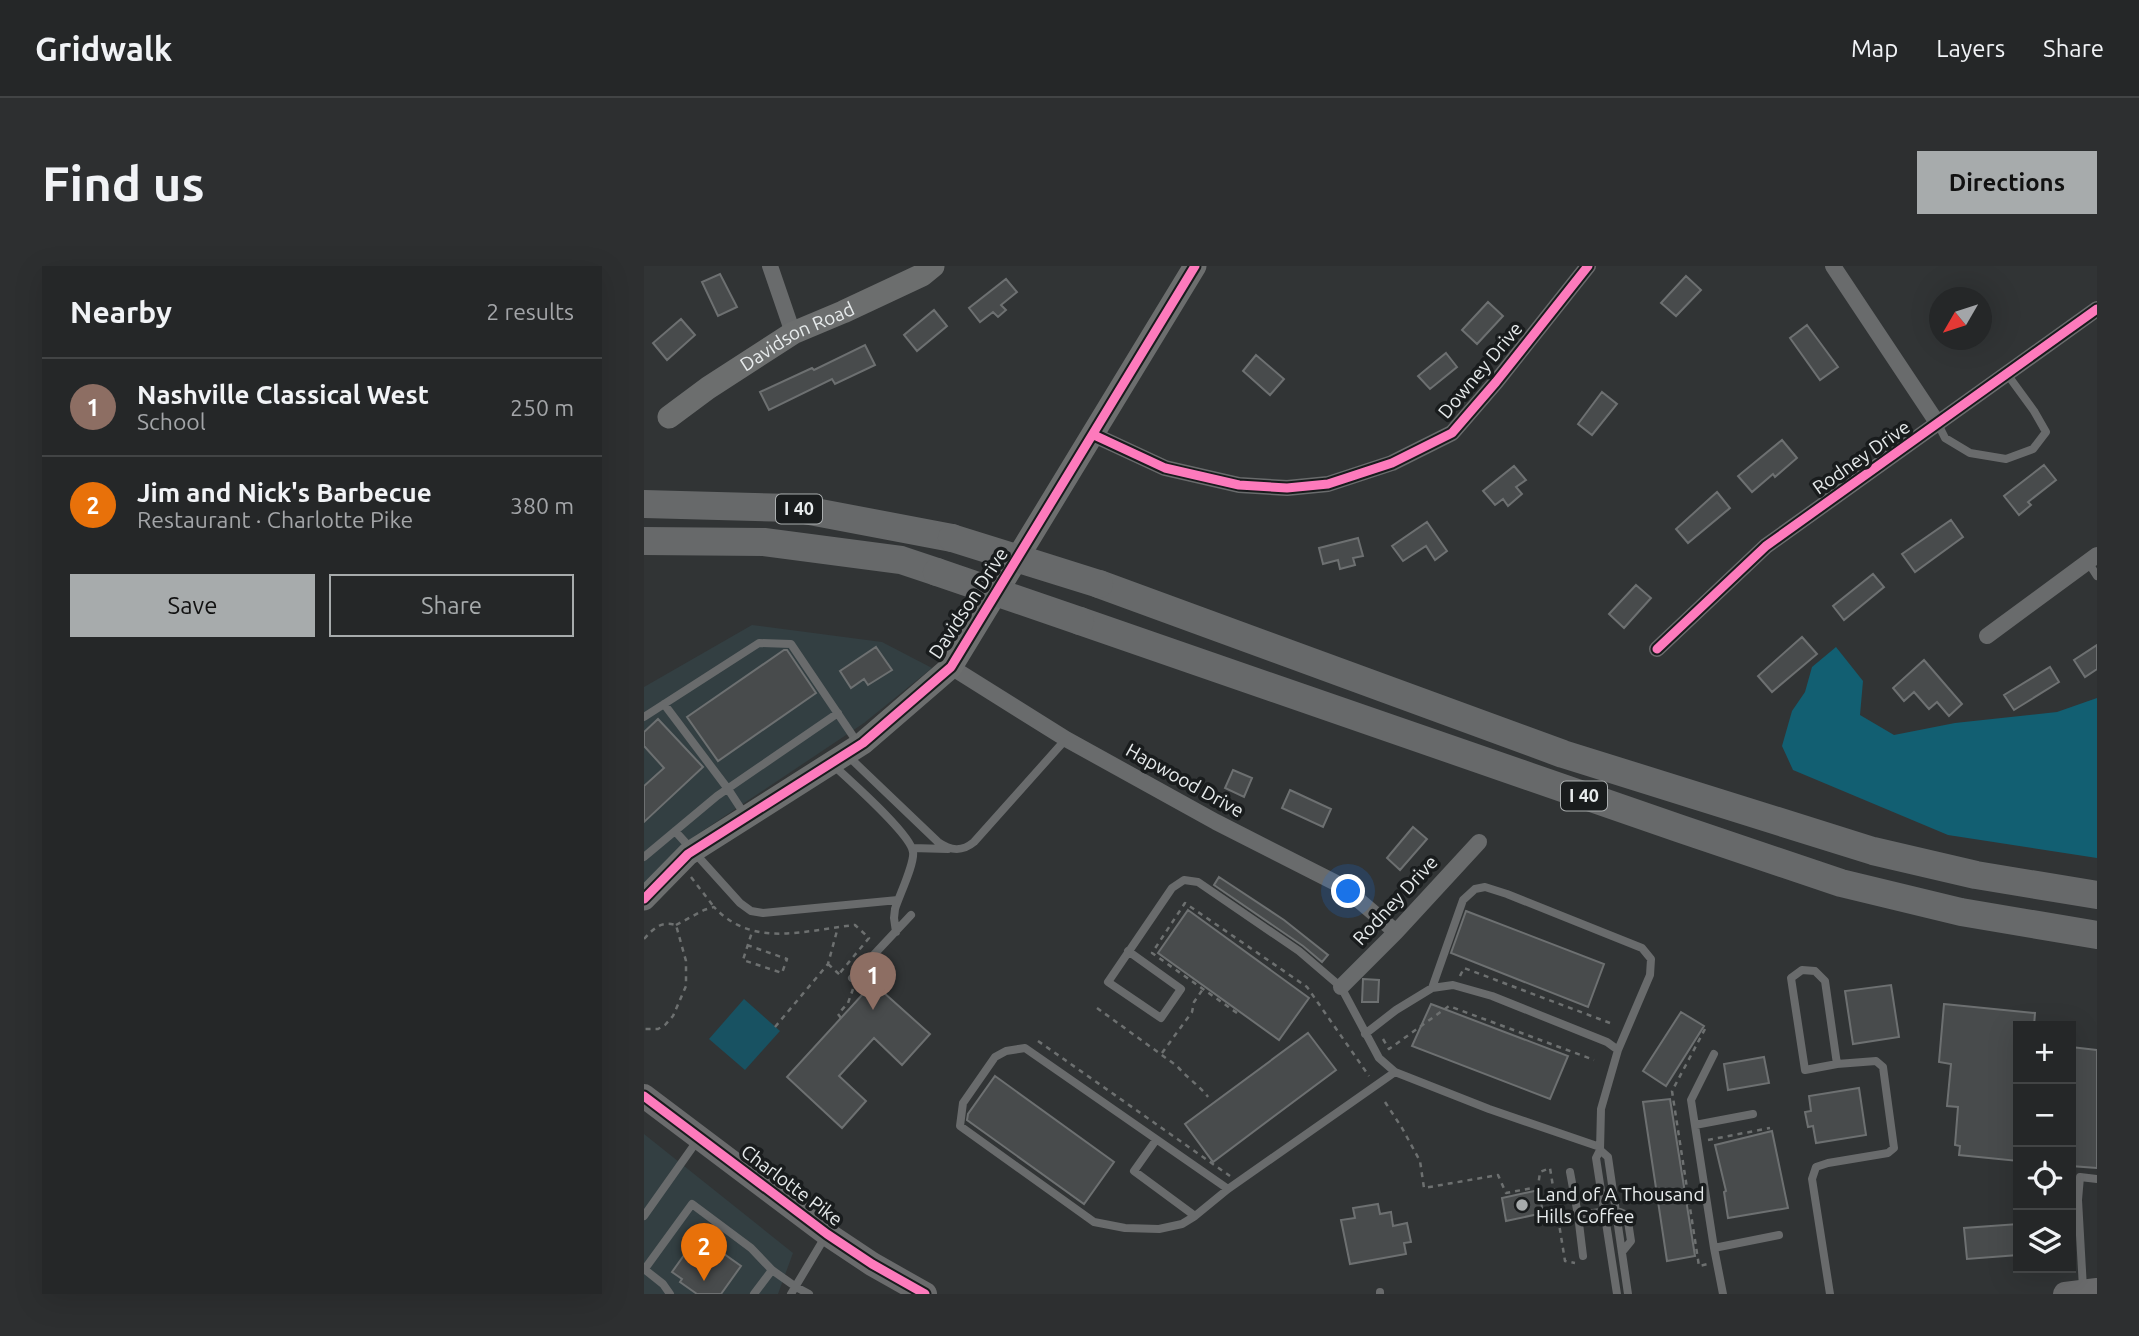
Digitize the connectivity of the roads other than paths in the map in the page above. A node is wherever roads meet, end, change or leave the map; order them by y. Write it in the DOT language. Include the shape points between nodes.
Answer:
graph roads {
  1 [pos="769,266"];
  2 [pos="933,266"];
  3 [pos="1195,266"];
  4 [pos="1588,266"];
  5 [pos="1833,266"];
  6 [pos="2097,309"];
  7 [pos="793,333"];
  8 [pos="2007,374"];
  9 [pos="668,417"];
  10 [pos="1938,424"];
  11 [pos="1094,435"];
  12 [pos="644,504"];
  13 [pos="644,541"];
  14 [pos="2094,564"];
  15 [pos="1987,636"];
  16 [pos="1657,649"];
  17 [pos="951,667"];
  18 [pos="664,704"];
  19 [pos="838,713"];
  20 [pos="644,717"];
  21 [pos="1066,739"];
  22 [pos="845,754"];
  23 [pos="728,789"];
  24 [pos="747,817"];
  25 [pos="675,831"];
  26 [pos="1479,842"];
  27 [pos="912,848"];
  28 [pos="695,850"];
  29 [pos="951,850"];
  30 [pos="644,857"];
  31 [pos="2097,895"];
  32 [pos="644,899"];
  33 [pos="898,900"];
  34 [pos="912,915"];
  35 [pos="896,932"];
  36 [pos="1396,932"];
  37 [pos="2097,935"];
  38 [pos="1128,951"];
  39 [pos="852,978"];
  40 [pos="1341,987"];
  41 [pos="1432,988"];
  42 [pos="1365,1034"];
  43 [pos="1618,1050"];
  44 [pos="1714,1054"];
  45 [pos="1837,1064"];
  46 [pos="1395,1072"];
  47 [pos="644,1096"];
  48 [pos="1753,1114"];
  49 [pos="1695,1125"];
  50 [pos="699,1138"];
  51 [pos="1156,1140"];
  52 [pos="1600,1148"];
  53 [pos="1570,1172"];
  54 [pos="2097,1179"];
  55 [pos="1228,1189"];
  56 [pos="1615,1210"];
  57 [pos="1604,1212"];
  58 [pos="1578,1215"];
  59 [pos="644,1216"];
  60 [pos="1195,1216"];
  61 [pos="827,1234"];
  62 [pos="1779,1235"];
  63 [pos="1714,1248"];
  64 [pos="1581,1259"];
  65 [pos="644,1269"];
  66 [pos="772,1270"];
  67 [pos="794,1291"];
  68 [pos="2082,1292"];
  69 [pos="670,1294"];
  70 [pos="754,1294"];
  71 [pos="809,1294"];
  72 [pos="925,1294"];
  73 [pos="1618,1294"];
  74 [pos="1628,1294"];
  75 [pos="1723,1294"];
  76 [pos="1830,1294"];
  1 -- 7 [label="street"];
  2 -- 7 [label="street, Davidson Road"];
  3 -- 11 [label="street, Davidson Drive"];
  4 -- 11 [label="street, Downey Drive" via="1452,433 1392,463 1328,484 1287,488 1239,485 1165,468"];
  5 -- 10 [label="street"];
  6 -- 8 [label="street, Rodney Drive"];
  7 -- 9 [label="street, Davidson Road"];
  8 -- 10 [label="street, Rodney Drive"];
  8 -- 10 [label="lane" via="2046,432 2034,449 2006,459 1970,453 1945,438"];
  10 -- 16 [label="street, Rodney Drive" via="1766,546"];
  11 -- 17 [label="street, Davidson Drive"];
  12 -- 31 [label="highway, I 40, bridge" via="794,508 952,538 1099,584 1563,754 1873,850 1976,876"];
  13 -- 37 [label="highway, I 40, bridge" via="764,542 901,560 1841,883 1961,912"];
  14 -- 15 [label="street"];
  17 -- 21 [label="street, Hapwood Drive"];
  17 -- 22 [label="street, Davidson Drive"];
  18 -- 19 [label="lane" via="759,643 792,644"];
  18 -- 20 [label="lane"];
  18 -- 23 [label="lane"];
  19 -- 22 [label="lane"];
  19 -- 23 [label="lane"];
  21 -- 29 [label="lane" via="974,842"];
  21 -- 36 [label="street, Hapwood Drive" via="1342,887"];
  22 -- 24 [label="street, Davidson Drive"];
  22 -- 27 [label="lane"];
  22 -- 29 [label="lane"];
  23 -- 24 [label="lane"];
  23 -- 25 [label="lane"];
  24 -- 28 [label="street, Davidson Drive"];
  25 -- 28 [label="lane"];
  25 -- 30 [label="lane"];
  26 -- 36 [label="street, Rodney Drive"];
  27 -- 29 [label="lane"];
  27 -- 33 [label="lane"];
  28 -- 32 [label="street, Davidson Drive"];
  28 -- 33 [label="lane" via="732,895 755,912"];
  33 -- 35 [label="lane"];
  34 -- 35 [label="lane"];
  35 -- 39 [label="lane"];
  36 -- 40 [label="street, Rodney Drive"];
  38 -- 38 [label="lane" via="1108,982 1161,1018 1181,989"];
  38 -- 40 [label="lane" via="1172,888 1184,880 1198,881 1299,951"];
  40 -- 42 [label="lane"];
  41 -- 42 [label="lane"];
  41 -- 43 [label="lane" via="1453,985 1492,996"];
  41 -- 43 [label="lane" via="1463,900 1485,887 1507,894 1642,948 1651,959 1650,975"];
  42 -- 46 [label="lane" via="1379,1058"];
  43 -- 52 [label="lane" via="1601,1109"];
  44 -- 49 [label="lane" via="1691,1100"];
  45 -- 45 [label="lane" via="1805,1070 1791,978 1802,970 1815,971 1825,981"];
  45 -- 76 [label="lane" via="1876,1061 1883,1067 1894,1148 1816,1167 1812,1179"];
  46 -- 52 [label="lane"];
  46 -- 55 [label="lane"];
  47 -- 50 [label="main road, Charlotte Pike"];
  48 -- 49 [label="lane"];
  49 -- 63 [label="lane"];
  50 -- 59 [label="lane"];
  50 -- 61 [label="main road, Charlotte Pike"];
  51 -- 55 [label="lane"];
  51 -- 60 [label="lane" via="1134,1171"];
  51 -- 60 [label="lane" via="1025,1048 995,1057 963,1103 960,1126 1094,1222 1159,1229"];
  52 -- 56 [label="lane" via="1608,1157"];
  52 -- 57 [label="lane" via="1596,1158"];
  53 -- 58 [label="lane"];
  54 -- 68 [label="lane" via="2080,1177"];
  55 -- 60 [label="lane"];
  56 -- 57 [label="lane"];
  56 -- 74 [label="lane"];
  57 -- 58 [label="lane"];
  57 -- 73 [label="lane"];
  58 -- 64 [label="lane"];
  61 -- 67 [label="lane"];
  61 -- 72 [label="main road, Charlotte Pike"];
  62 -- 63 [label="lane"];
  63 -- 75 [label="lane"];
  65 -- 66 [label="lane" via="692,1204 751,1248"];
  65 -- 69 [label="lane"];
  66 -- 67 [label="lane"];
  66 -- 70 [label="lane"];
  67 -- 71 [label="lane"];
}
